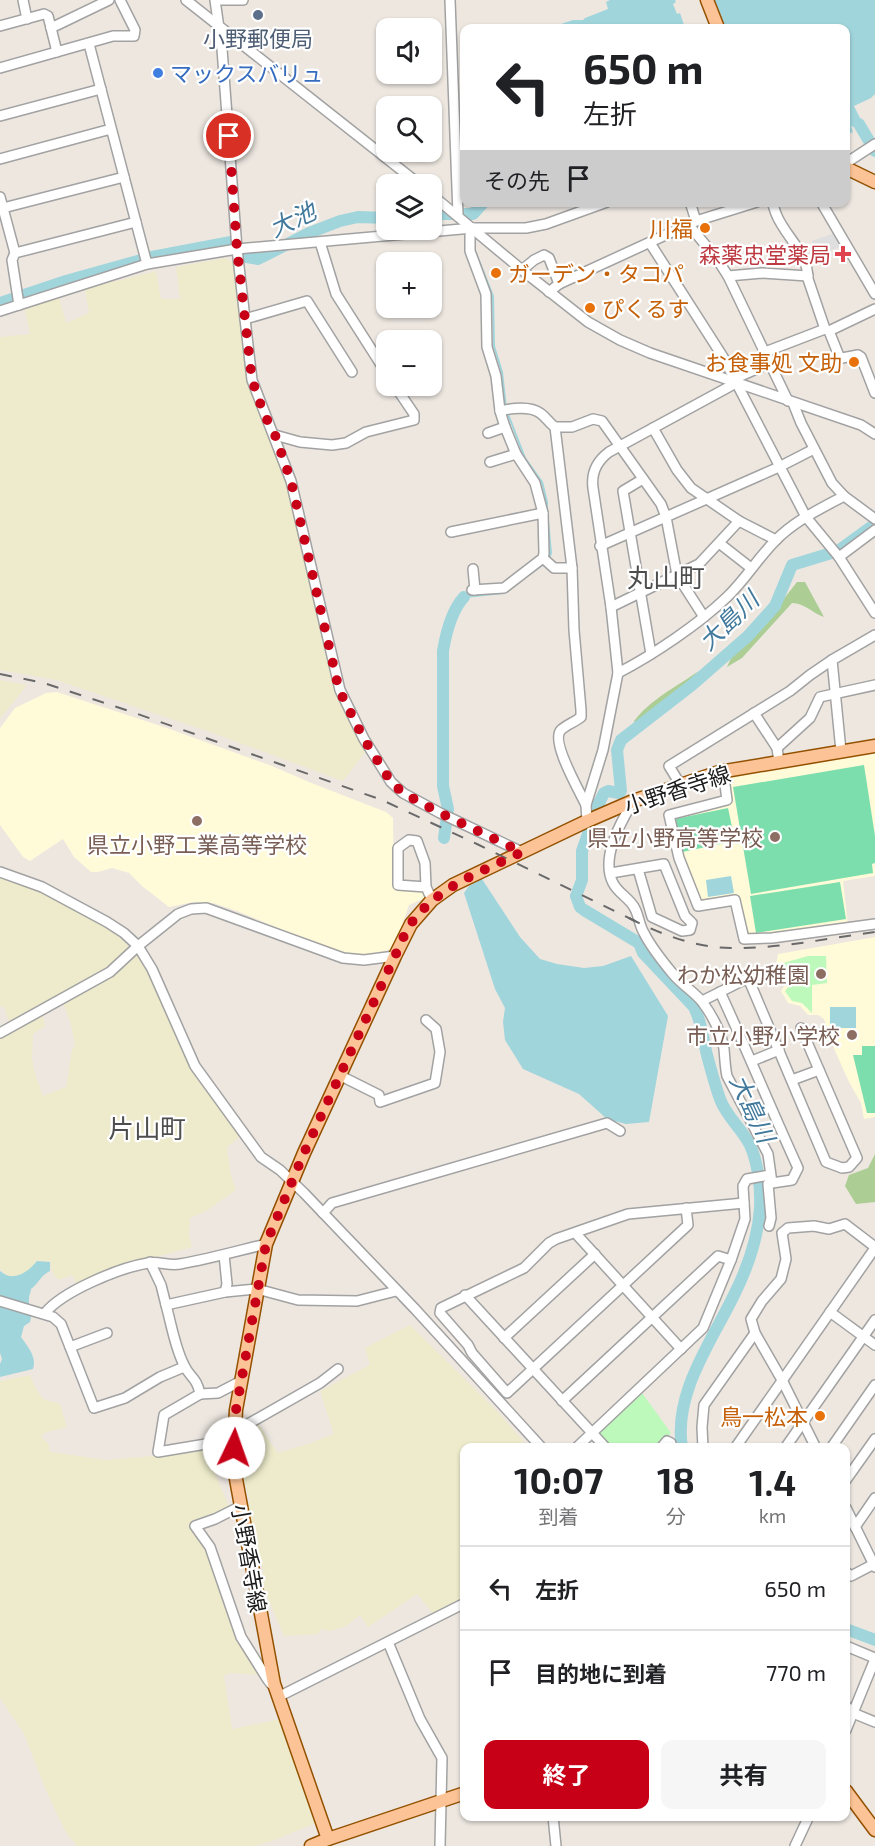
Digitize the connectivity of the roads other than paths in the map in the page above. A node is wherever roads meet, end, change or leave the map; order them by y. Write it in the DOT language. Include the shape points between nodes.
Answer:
graph roads {
  1 [pos="23,0"];
  2 [pos="109,0"];
  3 [pos="120,0"];
  4 [pos="186,0"];
  5 [pos="216,0"];
  6 [pos="243,0"];
  7 [pos="450,0"];
  8 [pos="707,0"];
  9 [pos="27,19"];
  10 [pos="716,24"];
  11 [pos="0,26"];
  12 [pos="218,26"];
  13 [pos="51,28"];
  14 [pos="89,44"];
  15 [pos="57,52"];
  16 [pos="0,68"];
  17 [pos="101,89"];
  18 [pos="0,116"];
  19 [pos="111,129"];
  20 [pos="875,144"];
  21 [pos="0,159"];
  22 [pos="850,160"];
  23 [pos="850,170"];
  24 [pos="406,174"];
  25 [pos="124,177"];
  26 [pos="875,182"];
  27 [pos="0,197"];
  28 [pos="442,203"];
  29 [pos="592,207"];
  30 [pos="691,207"];
  31 [pos="742,207"];
  32 [pos="774,207"];
  33 [pos="824,207"];
  34 [pos="3,208"];
  35 [pos="458,215"];
  36 [pos="136,222"];
  37 [pos="693,223"];
  38 [pos="473,228"];
  39 [pos="320,242"];
  40 [pos="650,243"];
  41 [pos="237,249"];
  42 [pos="15,253"];
  43 [pos="147,264"];
  44 [pos="522,270"];
  45 [pos="728,276"];
  46 [pos="808,276"];
  47 [pos="559,284"];
  48 [pos="549,292"];
  49 [pos="875,294"];
  50 [pos="19,305"];
  51 [pos="875,309"];
  52 [pos="0,311"];
  53 [pos="245,319"];
  54 [pos="827,330"];
  55 [pos="765,352"];
  56 [pos="376,357"];
  57 [pos="770,363"];
  58 [pos="352,372"];
  59 [pos="735,381"];
  60 [pos="875,393"];
  61 [pos="402,396"];
  62 [pos="790,402"];
  63 [pos="504,410"];
  64 [pos="505,427"];
  65 [pos="555,427"];
  66 [pos="654,428"];
  67 [pos="488,433"];
  68 [pos="875,434"];
  69 [pos="275,435"];
  70 [pos="620,446"];
  71 [pos="814,449"];
  72 [pos="516,454"];
  73 [pos="490,462"];
  74 [pos="779,467"];
  75 [pos="643,479"];
  76 [pos="844,496"];
  77 [pos="707,498"];
  78 [pos="543,513"];
  79 [pos="666,517"];
  80 [pos="806,517"];
  81 [pos="875,519"];
  82 [pos="739,521"];
  83 [pos="875,530"];
  84 [pos="451,532"];
  85 [pos="629,533"];
  86 [pos="776,540"];
  87 [pos="719,543"];
  88 [pos="600,546"];
  89 [pos="839,558"];
  90 [pos="545,560"];
  91 [pos="572,568"];
  92 [pos="751,568"];
  93 [pos="473,569"];
  94 [pos="677,575"];
  95 [pos="640,594"];
  96 [pos="610,607"];
  97 [pos="875,613"];
  98 [pos="704,617"];
  99 [pos="875,635"];
  100 [pos="651,654"];
  101 [pos="832,660"];
  102 [pos="618,674"];
  103 [pos="875,685"];
  104 [pos="836,694"];
  105 [pos="754,713"];
  106 [pos="875,746"];
  107 [pos="777,748"];
  108 [pos="841,751"];
  109 [pos="779,762"];
  110 [pos="719,772"];
  111 [pos="680,784"];
  112 [pos="633,801"];
  113 [pos="586,805"];
  114 [pos="586,821"];
  115 [pos="522,852"];
  116 [pos="0,865"];
  117 [pos="638,869"];
  118 [pos="0,872"];
  119 [pos="611,873"];
  120 [pos="12,876"];
  121 [pos="426,887"];
  122 [pos="432,900"];
  123 [pos="875,924"];
  124 [pos="138,946"];
  125 [pos="395,956"];
  126 [pos="720,992"];
  127 [pos="702,1001"];
  128 [pos="426,1020"];
  129 [pos="801,1028"];
  130 [pos="0,1033"];
  131 [pos="779,1050"];
  132 [pos="752,1061"];
  133 [pos="819,1070"];
  134 [pos="341,1076"];
  135 [pos="792,1080"];
  136 [pos="770,1107"];
  137 [pos="749,1117"];
  138 [pos="620,1131"];
  139 [pos="771,1179"];
  140 [pos="292,1181"];
  141 [pos="744,1203"];
  142 [pos="686,1208"];
  143 [pos="323,1213"];
  144 [pos="769,1226"];
  145 [pos="577,1232"];
  146 [pos="266,1244"];
  147 [pos="875,1248"];
  148 [pos="595,1254"];
  149 [pos="224,1255"];
  150 [pos="731,1260"];
  151 [pos="150,1262"];
  152 [pos="624,1285"];
  153 [pos="257,1289"];
  154 [pos="396,1291"];
  155 [pos="225,1292"];
  156 [pos="465,1295"];
  157 [pos="0,1301"];
  158 [pos="166,1305"];
  159 [pos="830,1312"];
  160 [pos="41,1313"];
  161 [pos="653,1317"];
  162 [pos="875,1320"];
  163 [pos="107,1333"];
  164 [pos="755,1333"];
  165 [pos="863,1337"];
  166 [pos="504,1338"];
  167 [pos="875,1345"];
  168 [pos="70,1347"];
  169 [pos="681,1348"];
  170 [pos="184,1367"];
  171 [pos="338,1369"];
  172 [pos="533,1369"];
  173 [pos="782,1380"];
  174 [pos="241,1382"];
  175 [pos="875,1385"];
  176 [pos="200,1394"];
  177 [pos="562,1401"];
  178 [pos="803,1422"];
  179 [pos="234,1432"];
  180 [pos="592,1432"];
  181 [pos="875,1439"];
  182 [pos="537,1443"];
  183 [pos="581,1443"];
  184 [pos="602,1443"];
  185 [pos="703,1443"];
  186 [pos="738,1443"];
  187 [pos="788,1443"];
  188 [pos="814,1443"];
  189 [pos="834,1443"];
  190 [pos="850,1474"];
  191 [pos="875,1498"];
  192 [pos="241,1506"];
  193 [pos="850,1516"];
  194 [pos="855,1527"];
  195 [pos="874,1566"];
  196 [pos="850,1575"];
  197 [pos="460,1606"];
  198 [pos="388,1642"];
  199 [pos="850,1648"];
  200 [pos="875,1659"];
  201 [pos="274,1684"];
  202 [pos="278,1697"];
  203 [pos="850,1707"];
  204 [pos="850,1710"];
  205 [pos="875,1722"];
  206 [pos="460,1795"];
  207 [pos="850,1796"];
  208 [pos="441,1801"];
  209 [pos="554,1821"];
  210 [pos="807,1821"];
  211 [pos="875,1830"];
  212 [pos="329,1842"];
  213 [pos="311,1846"];
  214 [pos="440,1846"];
  215 [pos="556,1846"];
  216 [pos="795,1846"];
  1 -- 9 [label="street"];
  2 -- 13 [label="street"];
  3 -- 14 [label="street" via="135,30 134,36 113,36"];
  4 -- 12 [label="street"];
  5 -- 6 [label="street"];
  5 -- 12 [label="street"];
  7 -- 35 [label="street"];
  8 -- 10 [label="main road"];
  9 -- 11 [label="street"];
  9 -- 13 [label="street" via="44,14"];
  12 -- 24 [label="street"];
  12 -- 41 [label="street"];
  13 -- 15 [label="street"];
  14 -- 15 [label="street"];
  14 -- 17 [label="street"];
  15 -- 16 [label="street"];
  17 -- 18 [label="street"];
  17 -- 19 [label="street"];
  19 -- 21 [label="street"];
  19 -- 25 [label="street"];
  20 -- 22 [label="street"];
  23 -- 26 [label="main road"];
  25 -- 34 [label="street"];
  25 -- 36 [label="street"];
  27 -- 34 [label="street"];
  28 -- 35 [label="street"];
  29 -- 38 [label="street" via="535,226"];
  30 -- 37 [label="street"];
  31 -- 37 [label="street"];
  32 -- 46 [label="street" via="798,248"];
  33 -- 49 [label="street"];
  34 -- 42 [label="street"];
  35 -- 38 [label="street"];
  36 -- 42 [label="street"];
  36 -- 43 [label="street"];
  37 -- 40 [label="street"];
  37 -- 45 [label="street"];
  38 -- 39 [label="street"];
  38 -- 44 [label="street"];
  38 -- 63 [label="street" via="470,251 486,294 486,347"];
  39 -- 41 [label="street"];
  39 -- 56 [label="street" via="336,294"];
  40 -- 47 [label="street"];
  40 -- 59 [label="street"];
  41 -- 43 [label="street"];
  41 -- 53 [label="street"];
  42 -- 50 [label="street" via="12,260"];
  43 -- 50 [label="street"];
  44 -- 47 [label="street" via="544,255 549,258"];
  44 -- 48 [label="street"];
  45 -- 46 [label="street"];
  45 -- 55 [label="street"];
  46 -- 54 [label="street"];
  47 -- 48 [label="street"];
  48 -- 59 [label="street" via="588,322 620,340"];
  50 -- 52 [label="street"];
  51 -- 54 [label="street"];
  53 -- 58 [label="street" via="307,301"];
  53 -- 69 [label="street" via="252,380"];
  54 -- 55 [label="street"];
  54 -- 60 [label="street" via="838,356 861,357"];
  55 -- 57 [label="street"];
  57 -- 59 [label="street"];
  57 -- 62 [label="street"];
  59 -- 62 [label="street"];
  59 -- 66 [label="street"];
  59 -- 74 [label="street"];
  61 -- 69 [label="street" via="414,420 366,432 346,442 300,442"];
  62 -- 68 [label="street" via="861,424"];
  62 -- 71 [label="street"];
  63 -- 64 [label="street"];
  63 -- 65 [label="street" via="533,409"];
  64 -- 67 [label="street"];
  64 -- 72 [label="street"];
  65 -- 70 [label="street" via="572,427 597,419"];
  65 -- 91 [label="street"];
  66 -- 70 [label="street"];
  66 -- 77 [label="street" via="683,478"];
  69 -- 115 [label="street" via="291,481 339,690 364,739 391,782 403,793"];
  70 -- 75 [label="street"];
  70 -- 88 [label="street" via="600,460 593,476"];
  71 -- 74 [label="street"];
  71 -- 76 [label="street" via="832,483"];
  72 -- 73 [label="street"];
  72 -- 78 [label="street" via="535,483"];
  74 -- 77 [label="street"];
  74 -- 80 [label="street"];
  75 -- 79 [label="street"];
  75 -- 85 [label="street" via="624,491"];
  76 -- 80 [label="street"];
  76 -- 81 [label="street"];
  77 -- 79 [label="street"];
  77 -- 82 [label="street"];
  78 -- 84 [label="street"];
  78 -- 90 [label="street"];
  79 -- 85 [label="street"];
  79 -- 94 [label="street"];
  80 -- 86 [label="street"];
  80 -- 89 [label="street"];
  82 -- 86 [label="street"];
  82 -- 87 [label="street"];
  83 -- 89 [label="street"];
  85 -- 88 [label="street"];
  85 -- 95 [label="street"];
  86 -- 92 [label="street"];
  87 -- 92 [label="street"];
  87 -- 94 [label="street" via="699,564"];
  88 -- 96 [label="street"];
  89 -- 97 [label="street"];
  90 -- 91 [label="street" via="554,568"];
  90 -- 93 [label="street" via="504,588 473,590"];
  91 -- 113 [label="street" via="581,717 560,730 557,738"];
  92 -- 98 [label="street"];
  94 -- 95 [label="street"];
  94 -- 98 [label="street"];
  95 -- 96 [label="street"];
  95 -- 100 [label="street"];
  96 -- 102 [label="street"];
  98 -- 100 [label="street"];
  99 -- 101 [label="street"];
  100 -- 102 [label="street"];
  101 -- 104 [label="street"];
  101 -- 105 [label="street"];
  102 -- 113 [label="street" via="603,750"];
  103 -- 104 [label="street"];
  104 -- 107 [label="street" via="820,697 810,718"];
  104 -- 108 [label="street"];
  105 -- 107 [label="street"];
  105 -- 111 [label="street" via="669,766"];
  106 -- 108 [label="main road, 小野香寺線"];
  107 -- 109 [label="street"];
  108 -- 109 [label="main road, 小野香寺線"];
  109 -- 110 [label="main road, 小野香寺線"];
  110 -- 111 [label="main road, 小野香寺線"];
  110 -- 123 [label="street" via="727,800 669,815 679,858 698,906 735,900 744,939"];
  111 -- 112 [label="main road, 小野香寺線"];
  112 -- 114 [label="main road, 小野香寺線"];
  112 -- 119 [label="street" via="612,842"];
  113 -- 114 [label="street"];
  114 -- 115 [label="main road, 小野香寺線"];
  115 -- 122 [label="main road, 小野香寺線" via="453,885"];
  116 -- 120 [label="street"];
  117 -- 117 [label="street" via="652,917 682,931 690,930 692,923 685,916 664,864"];
  117 -- 119 [label="street"];
  118 -- 120 [label="street"];
  119 -- 127 [label="street" via="612,882 637,912 643,933 675,976"];
  120 -- 124 [label="street" via="42,887 107,922"];
  121 -- 121 [label="street" via="425,863 417,841 409,840 398,848 398,885"];
  121 -- 122 [label="street"];
  122 -- 125 [label="main road, 小野香寺線" via="411,924"];
  124 -- 125 [label="street" via="178,914 206,908 343,958"];
  124 -- 130 [label="street" via="110,972"];
  124 -- 140 [label="street" via="195,1066 261,1157"];
  125 -- 134 [label="main road, 小野香寺線"];
  126 -- 127 [label="street"];
  126 -- 131 [label="street" via="748,978"];
  126 -- 132 [label="street"];
  127 -- 137 [label="street" via="724,1047 727,1076"];
  128 -- 134 [label="street" via="436,1029 440,1052 435,1083 380,1102 379,1095"];
  129 -- 133 [label="street"];
  131 -- 132 [label="street"];
  131 -- 135 [label="street"];
  132 -- 136 [label="street"];
  133 -- 135 [label="street"];
  133 -- 135 [label="street" via="857,1158 849,1167 826,1162"];
  134 -- 140 [label="main road, 小野香寺線"];
  136 -- 137 [label="street"];
  136 -- 139 [label="street" via="798,1168 792,1180"];
  137 -- 139 [label="street" via="768,1154"];
  138 -- 143 [label="street" via="607,1123 332,1203"];
  139 -- 141 [label="street" via="747,1179 743,1186"];
  139 -- 144 [label="street"];
  140 -- 143 [label="street"];
  140 -- 146 [label="main road, 小野香寺線"];
  141 -- 142 [label="street"];
  141 -- 150 [label="street" via="745,1219"];
  142 -- 145 [label="street" via="628,1214"];
  142 -- 152 [label="street" via="688,1225"];
  143 -- 154 [label="street"];
  145 -- 148 [label="street"];
  145 -- 156 [label="street" via="549,1244 524,1268"];
  146 -- 149 [label="street"];
  146 -- 153 [label="main road, 小野香寺線"];
  147 -- 159 [label="street"];
  147 -- 164 [label="street" via="845,1224 829,1229 788,1228 782,1233 786,1259 781,1279 752,1319"];
  148 -- 152 [label="street"];
  148 -- 166 [label="street"];
  149 -- 151 [label="street" via="178,1264"];
  149 -- 155 [label="street"];
  150 -- 161 [label="street" via="718,1256"];
  150 -- 169 [label="street" via="703,1328"];
  151 -- 158 [label="street"];
  151 -- 160 [label="street" via="82,1288"];
  152 -- 161 [label="street"];
  152 -- 172 [label="street"];
  153 -- 154 [label="street" via="298,1300 357,1301"];
  153 -- 155 [label="street"];
  153 -- 174 [label="main road, 小野香寺線"];
  154 -- 182 [label="street"];
  155 -- 158 [label="street"];
  156 -- 166 [label="street"];
  156 -- 172 [label="street" via="441,1308 440,1313 507,1393"];
  157 -- 160 [label="street"];
  158 -- 170 [label="street"];
  159 -- 165 [label="street"];
  159 -- 173 [label="street"];
  160 -- 168 [label="street" via="61,1324"];
  161 -- 169 [label="street"];
  161 -- 177 [label="street"];
  162 -- 165 [label="street"];
  163 -- 168 [label="street"];
  164 -- 173 [label="street"];
  164 -- 185 [label="street" via="704,1405"];
  165 -- 167 [label="street"];
  165 -- 178 [label="street"];
  166 -- 172 [label="street"];
  168 -- 170 [label="street" via="94,1408 125,1398"];
  169 -- 180 [label="street"];
  170 -- 176 [label="street" via="193,1375"];
  171 -- 179 [label="street"];
  172 -- 177 [label="street"];
  173 -- 178 [label="street"];
  173 -- 186 [label="street"];
  174 -- 176 [label="street" via="218,1393"];
  174 -- 179 [label="main road, 小野香寺線"];
  175 -- 189 [label="street"];
  176 -- 179 [label="street" via="164,1415 158,1452 206,1444"];
  177 -- 180 [label="street"];
  178 -- 187 [label="street"];
  178 -- 188 [label="street"];
  179 -- 192 [label="main road, 小野香寺線" via="233,1463"];
  180 -- 183 [label="street"];
  180 -- 184 [label="street"];
  181 -- 190 [label="street"];
  191 -- 194 [label="street"];
  192 -- 201 [label="main road, 小野香寺線"];
  192 -- 201 [label="street" via="195,1526 210,1547 241,1637 267,1680"];
  193 -- 194 [label="street"];
  194 -- 195 [label="street"];
  195 -- 196 [label="street"];
  197 -- 198 [label="street"];
  198 -- 202 [label="street"];
  198 -- 208 [label="street" via="420,1719 442,1758"];
  199 -- 200 [label="street"];
  200 -- 203 [label="street"];
  201 -- 202 [label="main road, 小野香寺線"];
  202 -- 212 [label="main road, 小野香寺線"];
  204 -- 205 [label="street"];
  206 -- 208 [label="main road"];
  207 -- 211 [label="main road"];
  208 -- 212 [label="main road"];
  208 -- 214 [label="street"];
  209 -- 215 [label="street"];
  210 -- 216 [label="street"];
  212 -- 213 [label="main road"];
}
